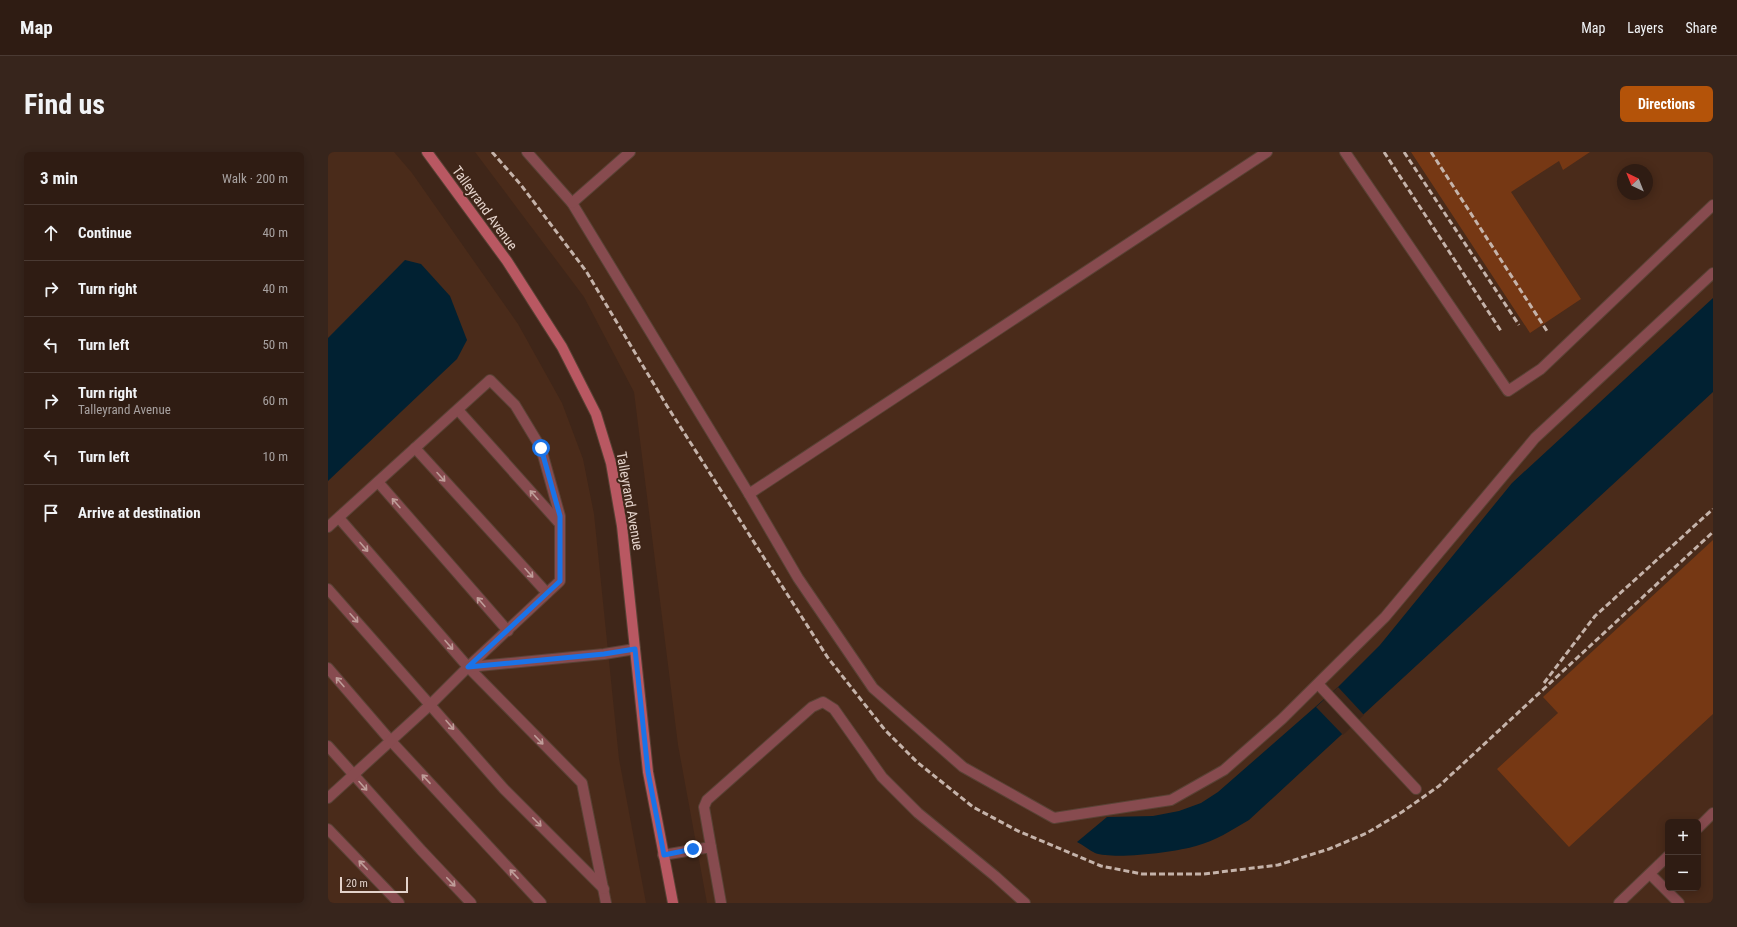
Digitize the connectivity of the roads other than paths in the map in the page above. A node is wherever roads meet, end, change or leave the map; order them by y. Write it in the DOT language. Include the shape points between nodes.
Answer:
graph roads {
  1 [pos="426,152"];
  2 [pos="527,152"];
  3 [pos="630,152"];
  4 [pos="1266,152"];
  5 [pos="1345,152"];
  6 [pos="572,204"];
  7 [pos="1713,205"];
  8 [pos="1713,272"];
  9 [pos="458,410"];
  10 [pos="415,448"];
  11 [pos="378,482"];
  12 [pos="748,494"];
  13 [pos="338,518"];
  14 [pos="560,524"];
  15 [pos="328,527"];
  16 [pos="328,589"];
  17 [pos="547,593"];
  18 [pos="508,631"];
  19 [pos="635,649"];
  20 [pos="468,667"];
  21 [pos="328,668"];
  22 [pos="1318,684"];
  23 [pos="431,704"];
  24 [pos="390,740"];
  25 [pos="328,746"];
  26 [pos="353,774"];
  27 [pos="1416,789"];
  28 [pos="328,798"];
  29 [pos="1713,813"];
  30 [pos="1701,825"];
  31 [pos="328,829"];
  32 [pos="711,847"];
  33 [pos="664,855"];
  34 [pos="1665,859"];
  35 [pos="1650,874"];
  36 [pos="604,889"];
  37 [pos="399,903"];
  38 [pos="471,903"];
  39 [pos="541,903"];
  40 [pos="606,903"];
  41 [pos="673,903"];
  42 [pos="721,903"];
  43 [pos="1026,903"];
  44 [pos="1620,903"];
  45 [pos="1679,903"];
  1 -- 19 [label="street, Talleyrand Avenue" via="511,268 562,346 596,414 611,462 622,526"];
  2 -- 6 [label="lane"];
  3 -- 6 [label="lane"];
  4 -- 12 [label="lane"];
  5 -- 7 [label="lane" via="1508,392 1541,369"];
  6 -- 12 [label="lane"];
  8 -- 22 [label="lane" via="1535,438 1385,617"];
  9 -- 10 [label="lane"];
  14 -- 9 [label="lane, one-way"];
  9 -- 14 [label="lane" via="490,380 515,404 541,448"];
  10 -- 11 [label="lane"];
  10 -- 17 [label="lane, one-way"];
  11 -- 13 [label="lane"];
  18 -- 11 [label="lane, one-way"];
  12 -- 22 [label="lane" via="798,578 873,688 963,767 1054,818 1171,800 1224,770"];
  13 -- 15 [label="lane"];
  13 -- 20 [label="lane, one-way"];
  14 -- 17 [label="lane" via="560,581"];
  16 -- 23 [label="lane, one-way"];
  17 -- 18 [label="lane"];
  18 -- 20 [label="lane"];
  19 -- 20 [label="lane"];
  19 -- 33 [label="street, Talleyrand Avenue" via="648,772"];
  20 -- 23 [label="lane"];
  20 -- 36 [label="lane, one-way" via="582,783"];
  24 -- 21 [label="lane, one-way"];
  22 -- 27 [label="lane"];
  23 -- 24 [label="lane"];
  23 -- 36 [label="lane, one-way" via="504,789"];
  24 -- 26 [label="lane"];
  39 -- 24 [label="lane, one-way"];
  25 -- 26 [label="lane"];
  26 -- 28 [label="lane"];
  26 -- 38 [label="lane, one-way"];
  29 -- 30 [label="lane"];
  37 -- 31 [label="lane, one-way"];
  32 -- 33 [label="lane"];
  32 -- 42 [label="lane"];
  32 -- 43 [label="lane" via="704,807 707,800 812,706 823,702 834,709 882,777 918,813"];
  33 -- 41 [label="street, Talleyrand Avenue"];
  34 -- 35 [label="lane"];
  35 -- 44 [label="lane"];
  35 -- 45 [label="lane"];
  36 -- 40 [label="lane"];
}
